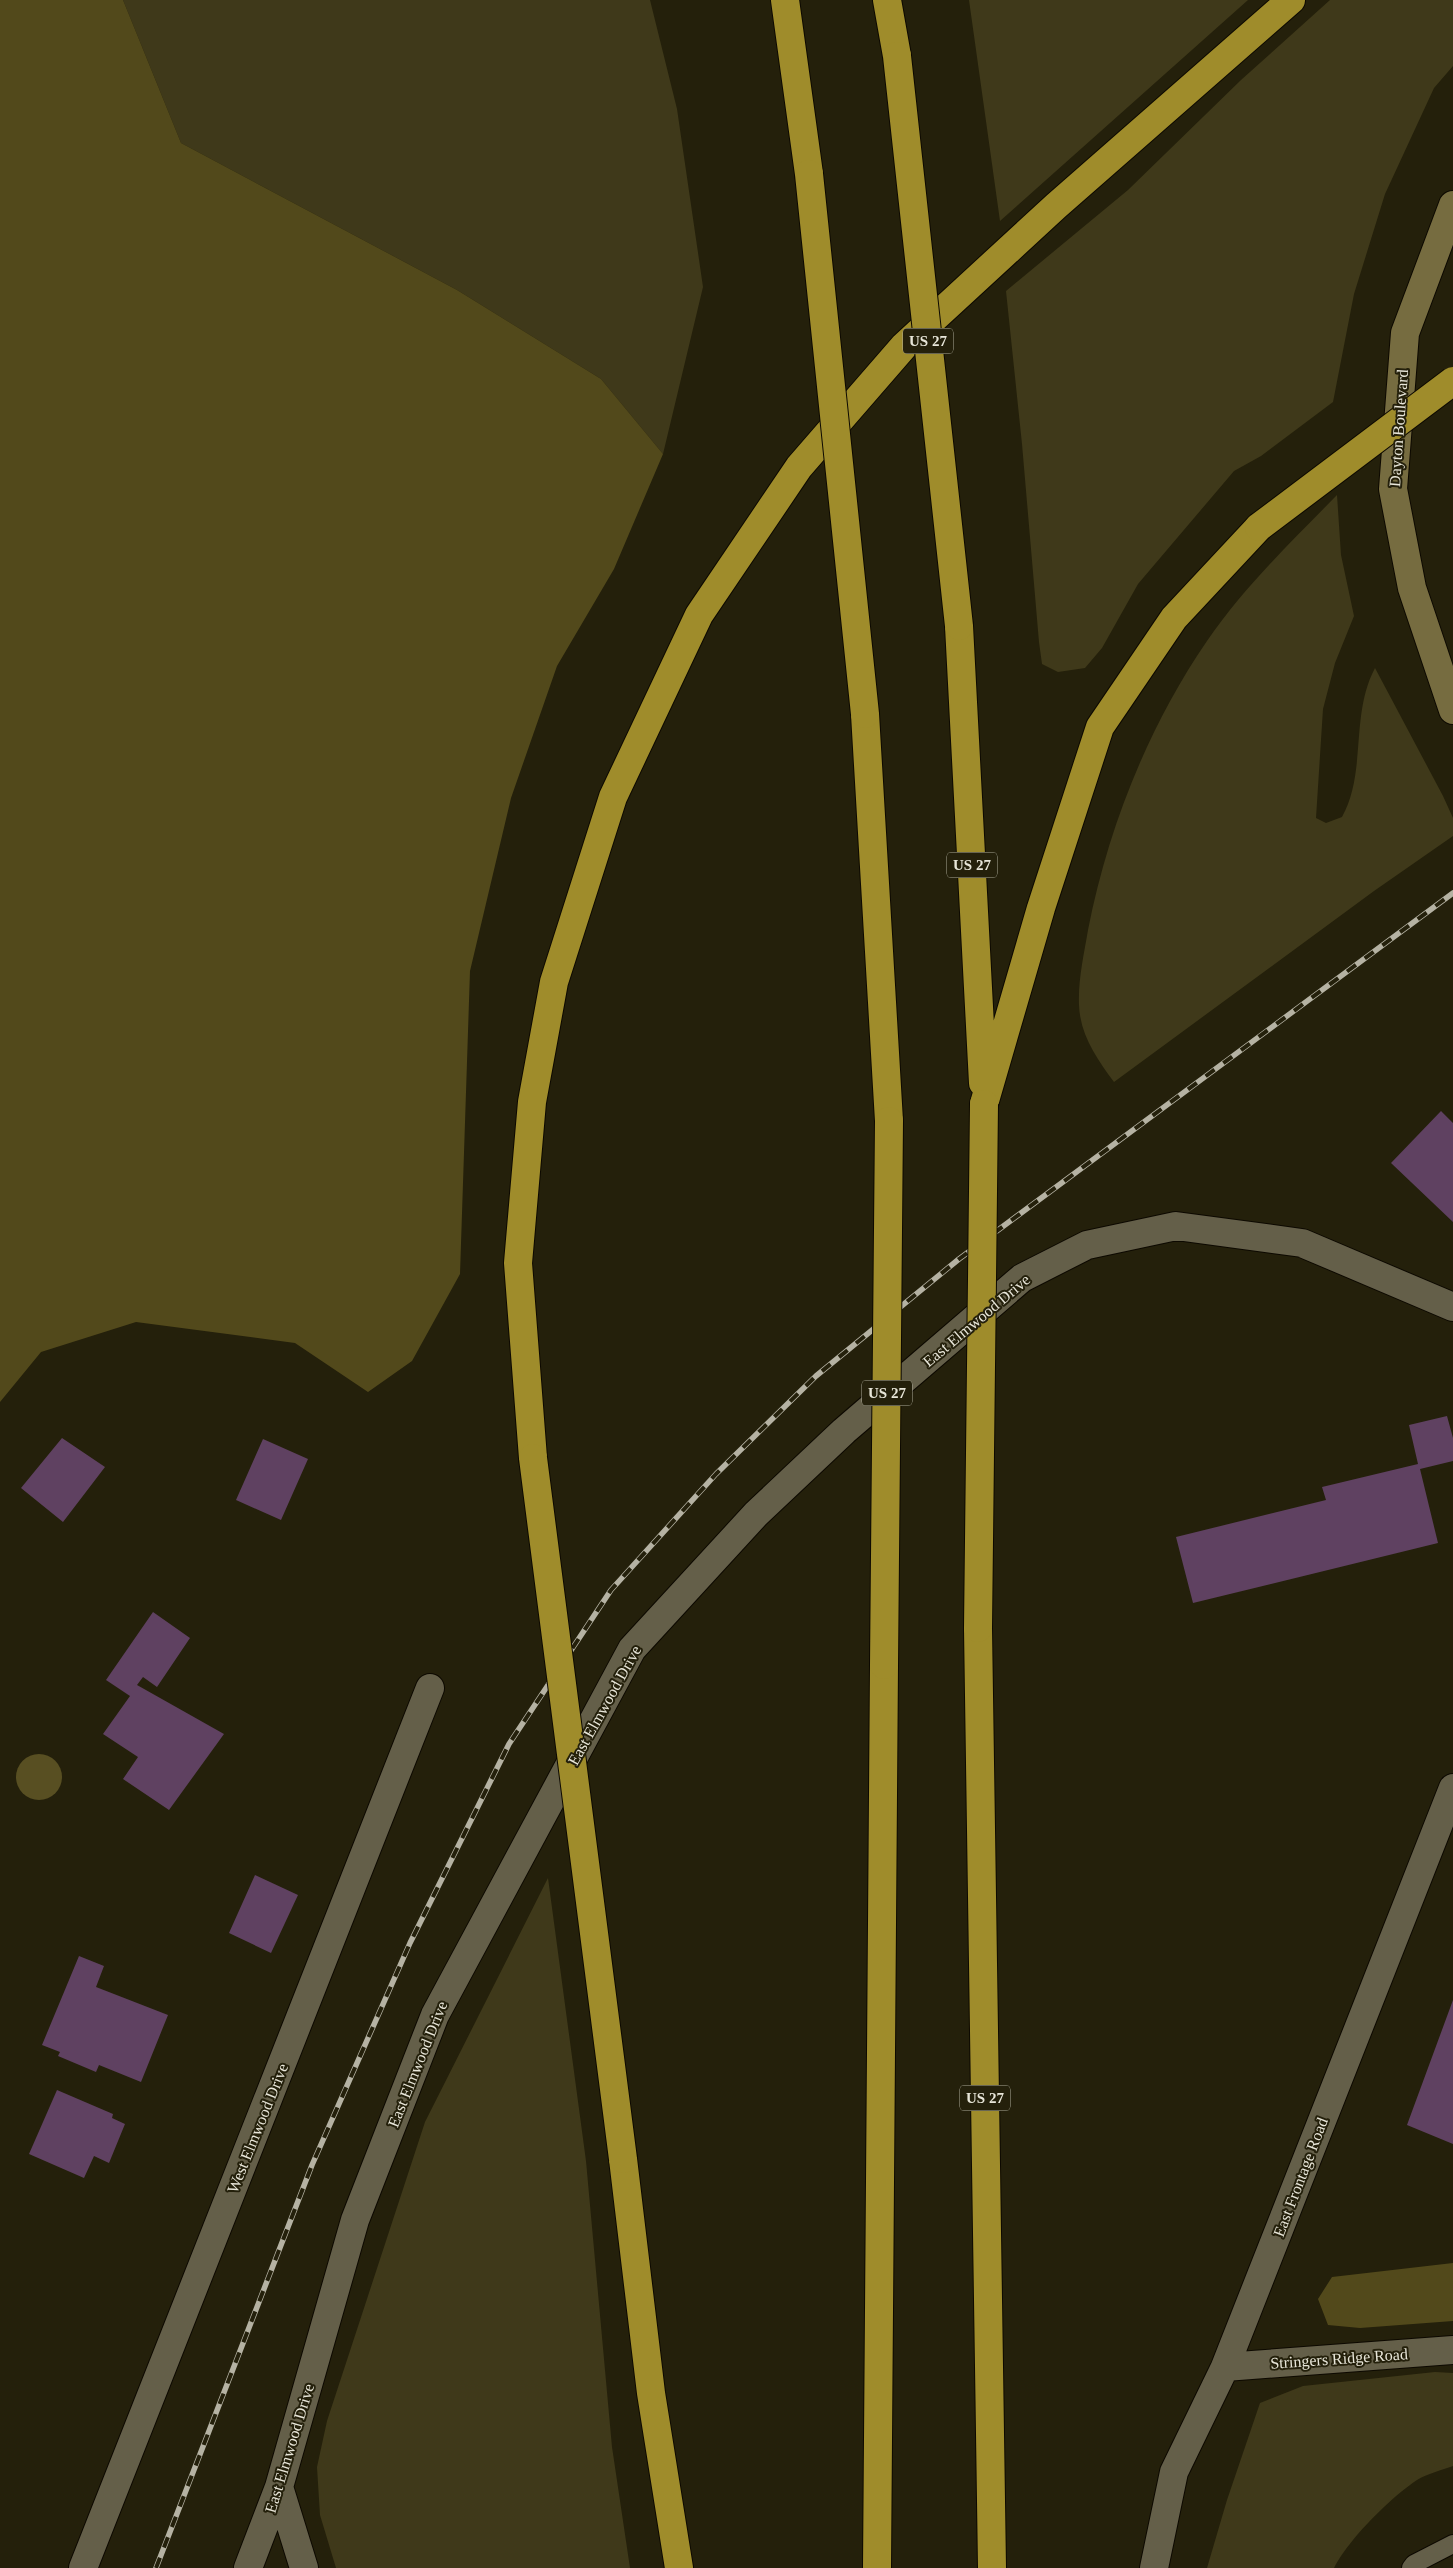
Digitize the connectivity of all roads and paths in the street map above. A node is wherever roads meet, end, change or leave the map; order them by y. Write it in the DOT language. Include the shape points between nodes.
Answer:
graph roads {
  1 [pos="786,0"];
  2 [pos="887,0"];
  3 [pos="1291,0"];
  4 [pos="1453,205"];
  5 [pos="1453,381"];
  6 [pos="1453,710"];
  7 [pos="984,1104"];
  8 [pos="1453,1307"];
  9 [pos="430,1688"];
  10 [pos="1453,1788"];
  11 [pos="1453,2350"];
  12 [pos="1225,2366"];
  13 [pos="279,2487"];
  14 [pos="1453,2544"];
  15 [pos="84,2568"];
  16 [pos="248,2568"];
  17 [pos="304,2568"];
  18 [pos="679,2568"];
  19 [pos="877,2568"];
  20 [pos="992,2568"];
  21 [pos="1154,2568"];
  22 [pos="1411,2568"];
  1 -- 19 [label="highway, US 27, bridge" via="809,174 865,714 889,1122"];
  2 -- 7 [label="highway, US 27, bridge" via="897,56 959,626"];
  3 -- 18 [label="highway, bridge" via="1056,206 904,346 799,467 699,615 613,796 554,982 532,1102 518,1263 533,1458 624,2159 651,2393"];
  4 -- 6 [label="main road, Dayton Boulevard" via="1405,332 1393,489 1412,588"];
  5 -- 7 [label="highway, bridge" via="1259,527 1174,618 1100,727 1041,908"];
  7 -- 20 [label="highway, US 27, bridge" via="978,1628"];
  8 -- 13 [label="street, East Elmwood Drive" via="1302,1243 1176,1226 1087,1245 1022,1278 844,1431 756,1514 632,1649 434,2015 355,2220"];
  9 -- 15 [label="street, West Elmwood Drive"];
  10 -- 12 [label="street, East Frontage Road"];
  11 -- 12 [label="street, Stringers Ridge Road"];
  12 -- 21 [label="street, East Frontage Road" via="1174,2472"];
  13 -- 16 [label="street, East Elmwood Drive"];
  13 -- 17 [label="street"];
  14 -- 22 [label="lane"];
}
